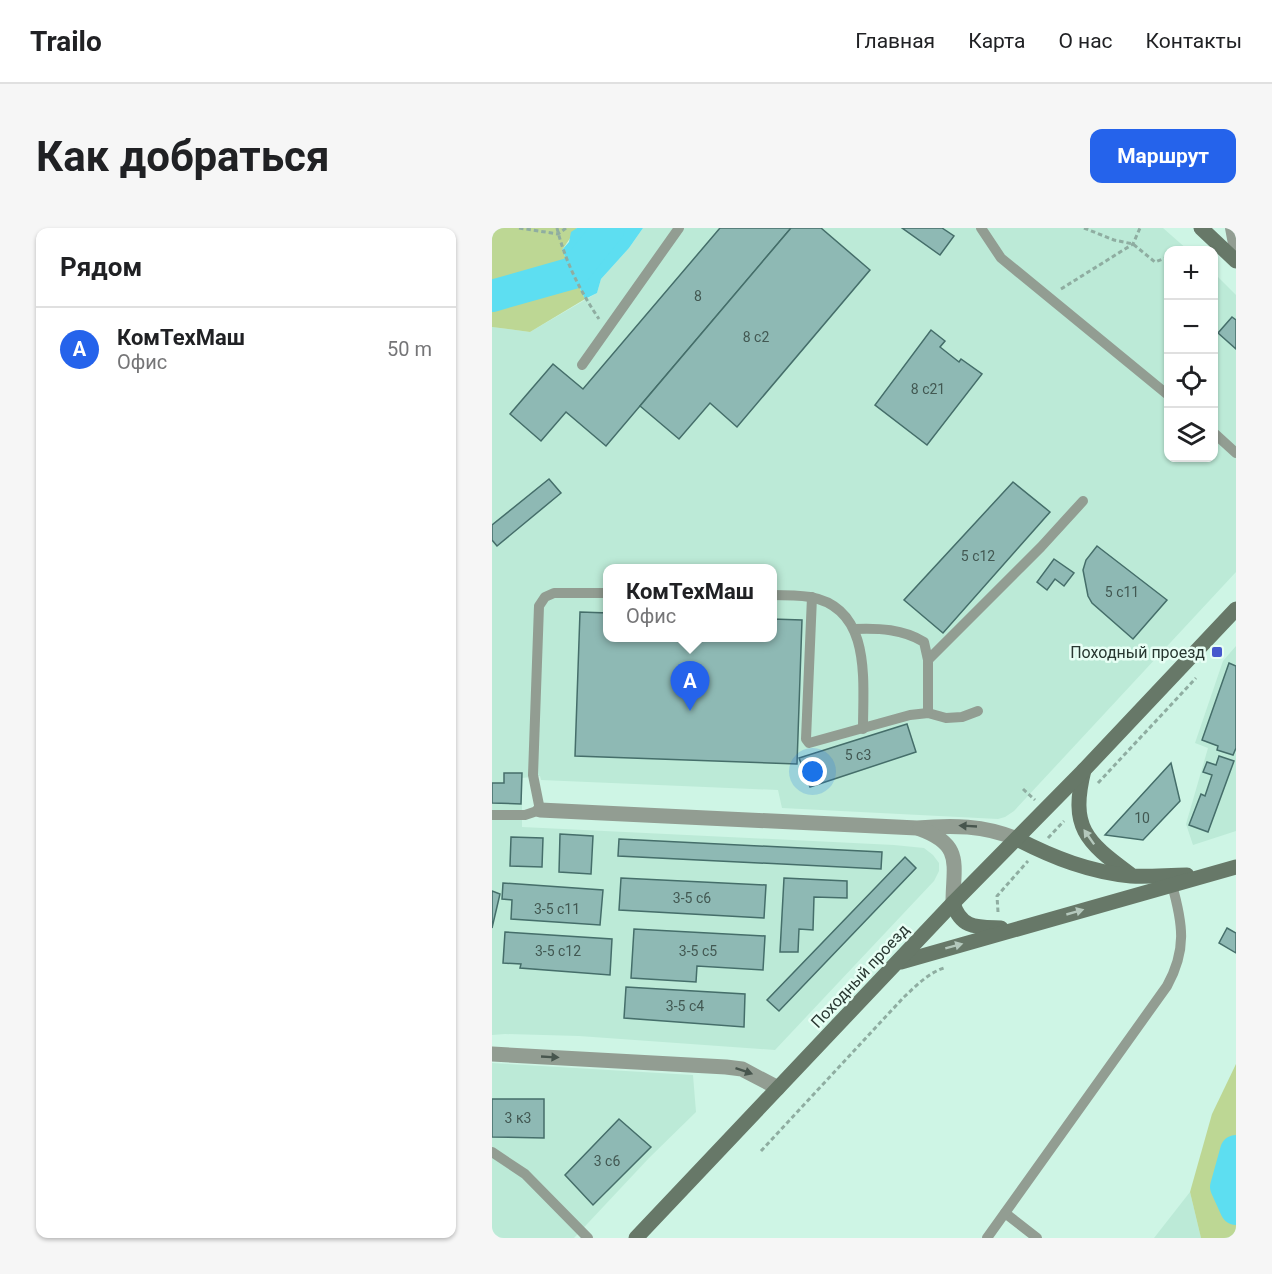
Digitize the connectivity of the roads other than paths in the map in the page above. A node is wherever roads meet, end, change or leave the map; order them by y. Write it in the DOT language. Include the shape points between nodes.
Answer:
graph roads {
  1 [pos="679,228"];
  2 [pos="981,228"];
  3 [pos="1201,228"];
  4 [pos="1230,228"];
  5 [pos="1236,261"];
  6 [pos="582,365"];
  7 [pos="1164,391"];
  8 [pos="1218,437"];
  9 [pos="1236,453"];
  10 [pos="1083,501"];
  11 [pos="603,593"];
  12 [pos="777,595"];
  13 [pos="812,597"];
  14 [pos="1236,609"];
  15 [pos="854,628"];
  16 [pos="928,660"];
  17 [pos="978,711"];
  18 [pos="928,713"];
  19 [pos="863,729"];
  20 [pos="1084,770"];
  21 [pos="540,810"];
  22 [pos="492,815"];
  23 [pos="917,828"];
  24 [pos="1017,839"];
  25 [pos="1236,867"];
  26 [pos="1212,875"];
  27 [pos="1132,876"];
  28 [pos="1172,885"];
  29 [pos="953,903"];
  30 [pos="1019,927"];
  31 [pos="898,963"];
  32 [pos="492,1054"];
  33 [pos="778,1088"];
  34 [pos="492,1152"];
  35 [pos="1005,1213"];
  36 [pos="588,1238"];
  37 [pos="636,1238"];
  38 [pos="987,1238"];
  39 [pos="1037,1238"];
  1 -- 6 [label="lane"];
  2 -- 7 [label="lane" via="1001,258"];
  3 -- 5 [label="main road"];
  4 -- 5 [label="lane"];
  8 -- 9 [label="lane"];
  10 -- 16 [label="lane"];
  11 -- 21 [label="lane" via="554,593 539,606 533,775"];
  12 -- 13 [label="lane"];
  13 -- 15 [label="lane" via="835,606"];
  13 -- 19 [label="lane" via="806,739 809,743"];
  14 -- 20 [label="main road, Походный проезд"];
  15 -- 16 [label="lane" via="910,634 924,642"];
  15 -- 19 [label="lane" via="861,659"];
  16 -- 18 [label="lane"];
  17 -- 18 [label="lane" via="946,718"];
  18 -- 19 [label="lane"];
  20 -- 24 [label="main road, Походный проезд"];
  27 -- 20 [label="main road, one-way" via="1103,855 1081,825 1079,790"];
  21 -- 22 [label="lane" via="525,815"];
  21 -- 23 [label="street"];
  24 -- 23 [label="street, one-way" via="975,826"];
  23 -- 29 [label="street" via="943,841 954,857"];
  24 -- 27 [label="main road" via="1060,860"];
  24 -- 29 [label="main road, Походный проезд"];
  25 -- 26 [label="main road"];
  26 -- 27 [label="main road"];
  26 -- 28 [label="main road"];
  30 -- 28 [label="main road, one-way"];
  28 -- 35 [label="lane" via="1182,944 1176,969"];
  29 -- 30 [label="main road" via="956,914 975,927"];
  29 -- 31 [label="main road, Походный проезд"];
  31 -- 30 [label="main road, one-way"];
  31 -- 33 [label="main road, Походный проезд"];
  32 -- 33 [label="street, one-way" via="726,1067 742,1069"];
  33 -- 37 [label="main road, Походный проезд"];
  34 -- 36 [label="lane" via="525,1174"];
  35 -- 38 [label="lane"];
  35 -- 39 [label="lane"];
}
